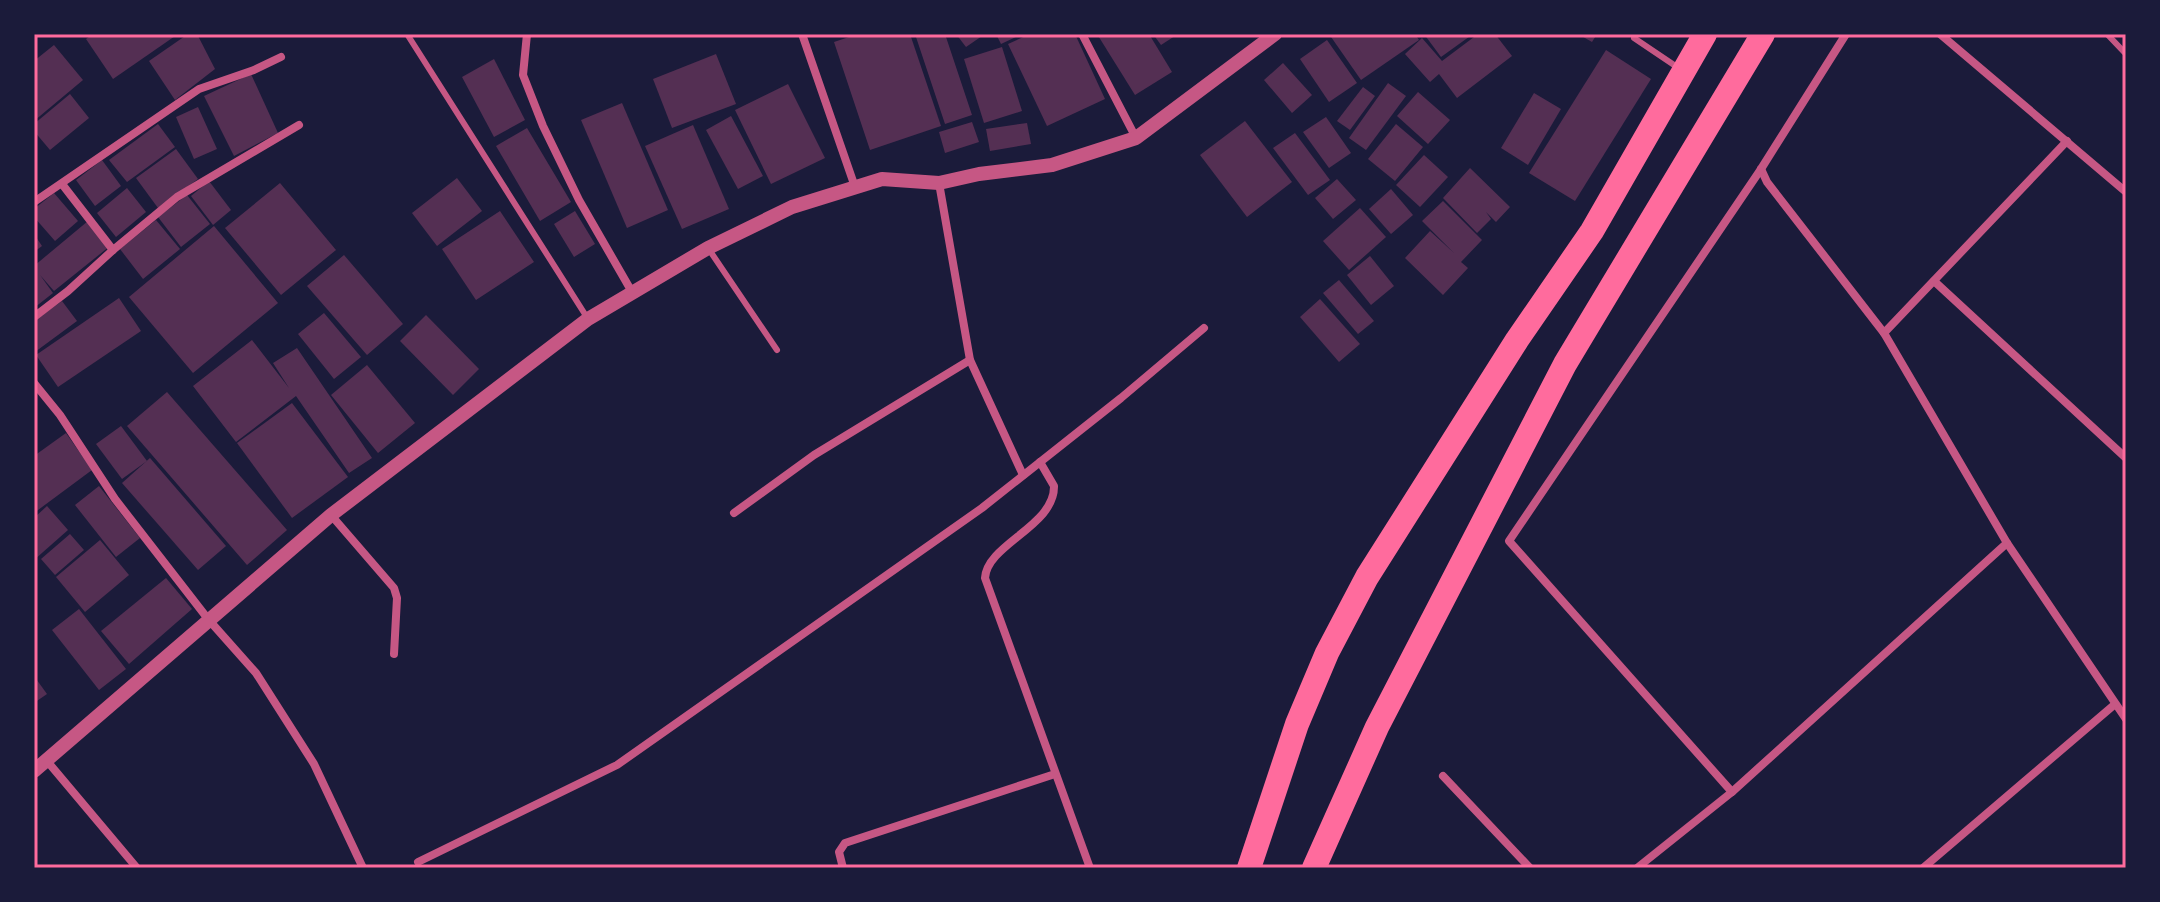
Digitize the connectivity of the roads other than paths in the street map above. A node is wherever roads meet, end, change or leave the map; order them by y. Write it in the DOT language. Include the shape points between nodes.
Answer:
graph roads {
  1 [pos="407,34"];
  2 [pos="527,34"];
  3 [pos="802,34"];
  4 [pos="1082,34"];
  5 [pos="1275,34"];
  6 [pos="1637,34"];
  7 [pos="1705,34"];
  8 [pos="1763,34"];
  9 [pos="1846,34"];
  10 [pos="1940,34"];
  11 [pos="2107,34"];
  12 [pos="2126,54"];
  13 [pos="281,57"];
  14 [pos="1683,70"];
  15 [pos="299,125"];
  16 [pos="1136,138"];
  17 [pos="2067,141"];
  18 [pos="1761,169"];
  19 [pos="939,183"];
  20 [pos="62,184"];
  21 [pos="855,187"];
  22 [pos="2126,192"];
  23 [pos="34,202"];
  24 [pos="708,248"];
  25 [pos="113,250"];
  26 [pos="1934,281"];
  27 [pos="632,292"];
  28 [pos="34,317"];
  29 [pos="588,319"];
  30 [pos="1204,328"];
  31 [pos="1884,333"];
  32 [pos="777,350"];
  33 [pos="970,360"];
  34 [pos="34,383"];
  35 [pos="2126,458"];
  36 [pos="1040,462"];
  37 [pos="1023,475"];
  38 [pos="734,513"];
  39 [pos="331,515"];
  40 [pos="2007,543"];
  41 [pos="208,619"];
  42 [pos="394,654"];
  43 [pos="2114,705"];
  44 [pos="2126,719"];
  45 [pos="47,761"];
  46 [pos="34,771"];
  47 [pos="1055,774"];
  48 [pos="1443,776"];
  49 [pos="1732,792"];
  50 [pos="1647,860"];
  51 [pos="418,862"];
  52 [pos="137,868"];
  53 [pos="363,868"];
  54 [pos="843,868"];
  55 [pos="1090,868"];
  56 [pos="1249,868"];
  57 [pos="1314,868"];
  58 [pos="1530,868"];
  59 [pos="1637,868"];
  60 [pos="1653,868"];
  61 [pos="1923,868"];
  1 -- 29 [label="lane"];
  2 -- 27 [label="street" via="523,75 543,126"];
  3 -- 21 [label="street"];
  4 -- 16 [label="street"];
  5 -- 16 [label="street"];
  6 -- 14 [label="lane" via="1634,38"];
  7 -- 14 [label="highway"];
  8 -- 57 [label="highway" via="1565,364 1377,727"];
  9 -- 18 [label="street"];
  10 -- 17 [label="street"];
  11 -- 12 [label="lane"];
  13 -- 20 [label="street" via="199,89"];
  14 -- 56 [label="highway" via="1592,231 1367,577 1297,724"];
  15 -- 25 [label="street" via="177,197"];
  16 -- 19 [label="street" via="1052,165"];
  17 -- 22 [label="street"];
  17 -- 26 [label="street"];
  18 -- 31 [label="street"];
  18 -- 49 [label="street" via="1509,541"];
  19 -- 21 [label="street" via="882,179"];
  19 -- 33 [label="street"];
  20 -- 23 [label="street"];
  20 -- 25 [label="street"];
  21 -- 24 [label="street" via="792,207"];
  24 -- 27 [label="street"];
  24 -- 32 [label="lane"];
  25 -- 28 [label="street"];
  26 -- 31 [label="street"];
  26 -- 35 [label="street"];
  27 -- 29 [label="street"];
  29 -- 39 [label="street"];
  30 -- 36 [label="street"];
  31 -- 40 [label="street"];
  33 -- 37 [label="street"];
  33 -- 38 [label="street" via="814,455"];
  34 -- 41 [label="street"];
  36 -- 37 [label="street"];
  36 -- 47 [label="street" via="1054,486 1051,501 988,565 985,578"];
  37 -- 51 [label="street" via="617,765"];
  39 -- 41 [label="street"];
  39 -- 42 [label="street" via="394,588"];
  40 -- 43 [label="street"];
  40 -- 49 [label="street"];
  41 -- 45 [label="street"];
  41 -- 53 [label="street" via="256,673 287,720"];
  43 -- 44 [label="street"];
  43 -- 61 [label="street"];
  45 -- 46 [label="street"];
  45 -- 52 [label="street"];
  47 -- 54 [label="street" via="845,843 839,852"];
  47 -- 55 [label="street"];
  48 -- 58 [label="street"];
  49 -- 50 [label="street"];
  50 -- 59 [label="street"];
  50 -- 60 [label="street"];
}
